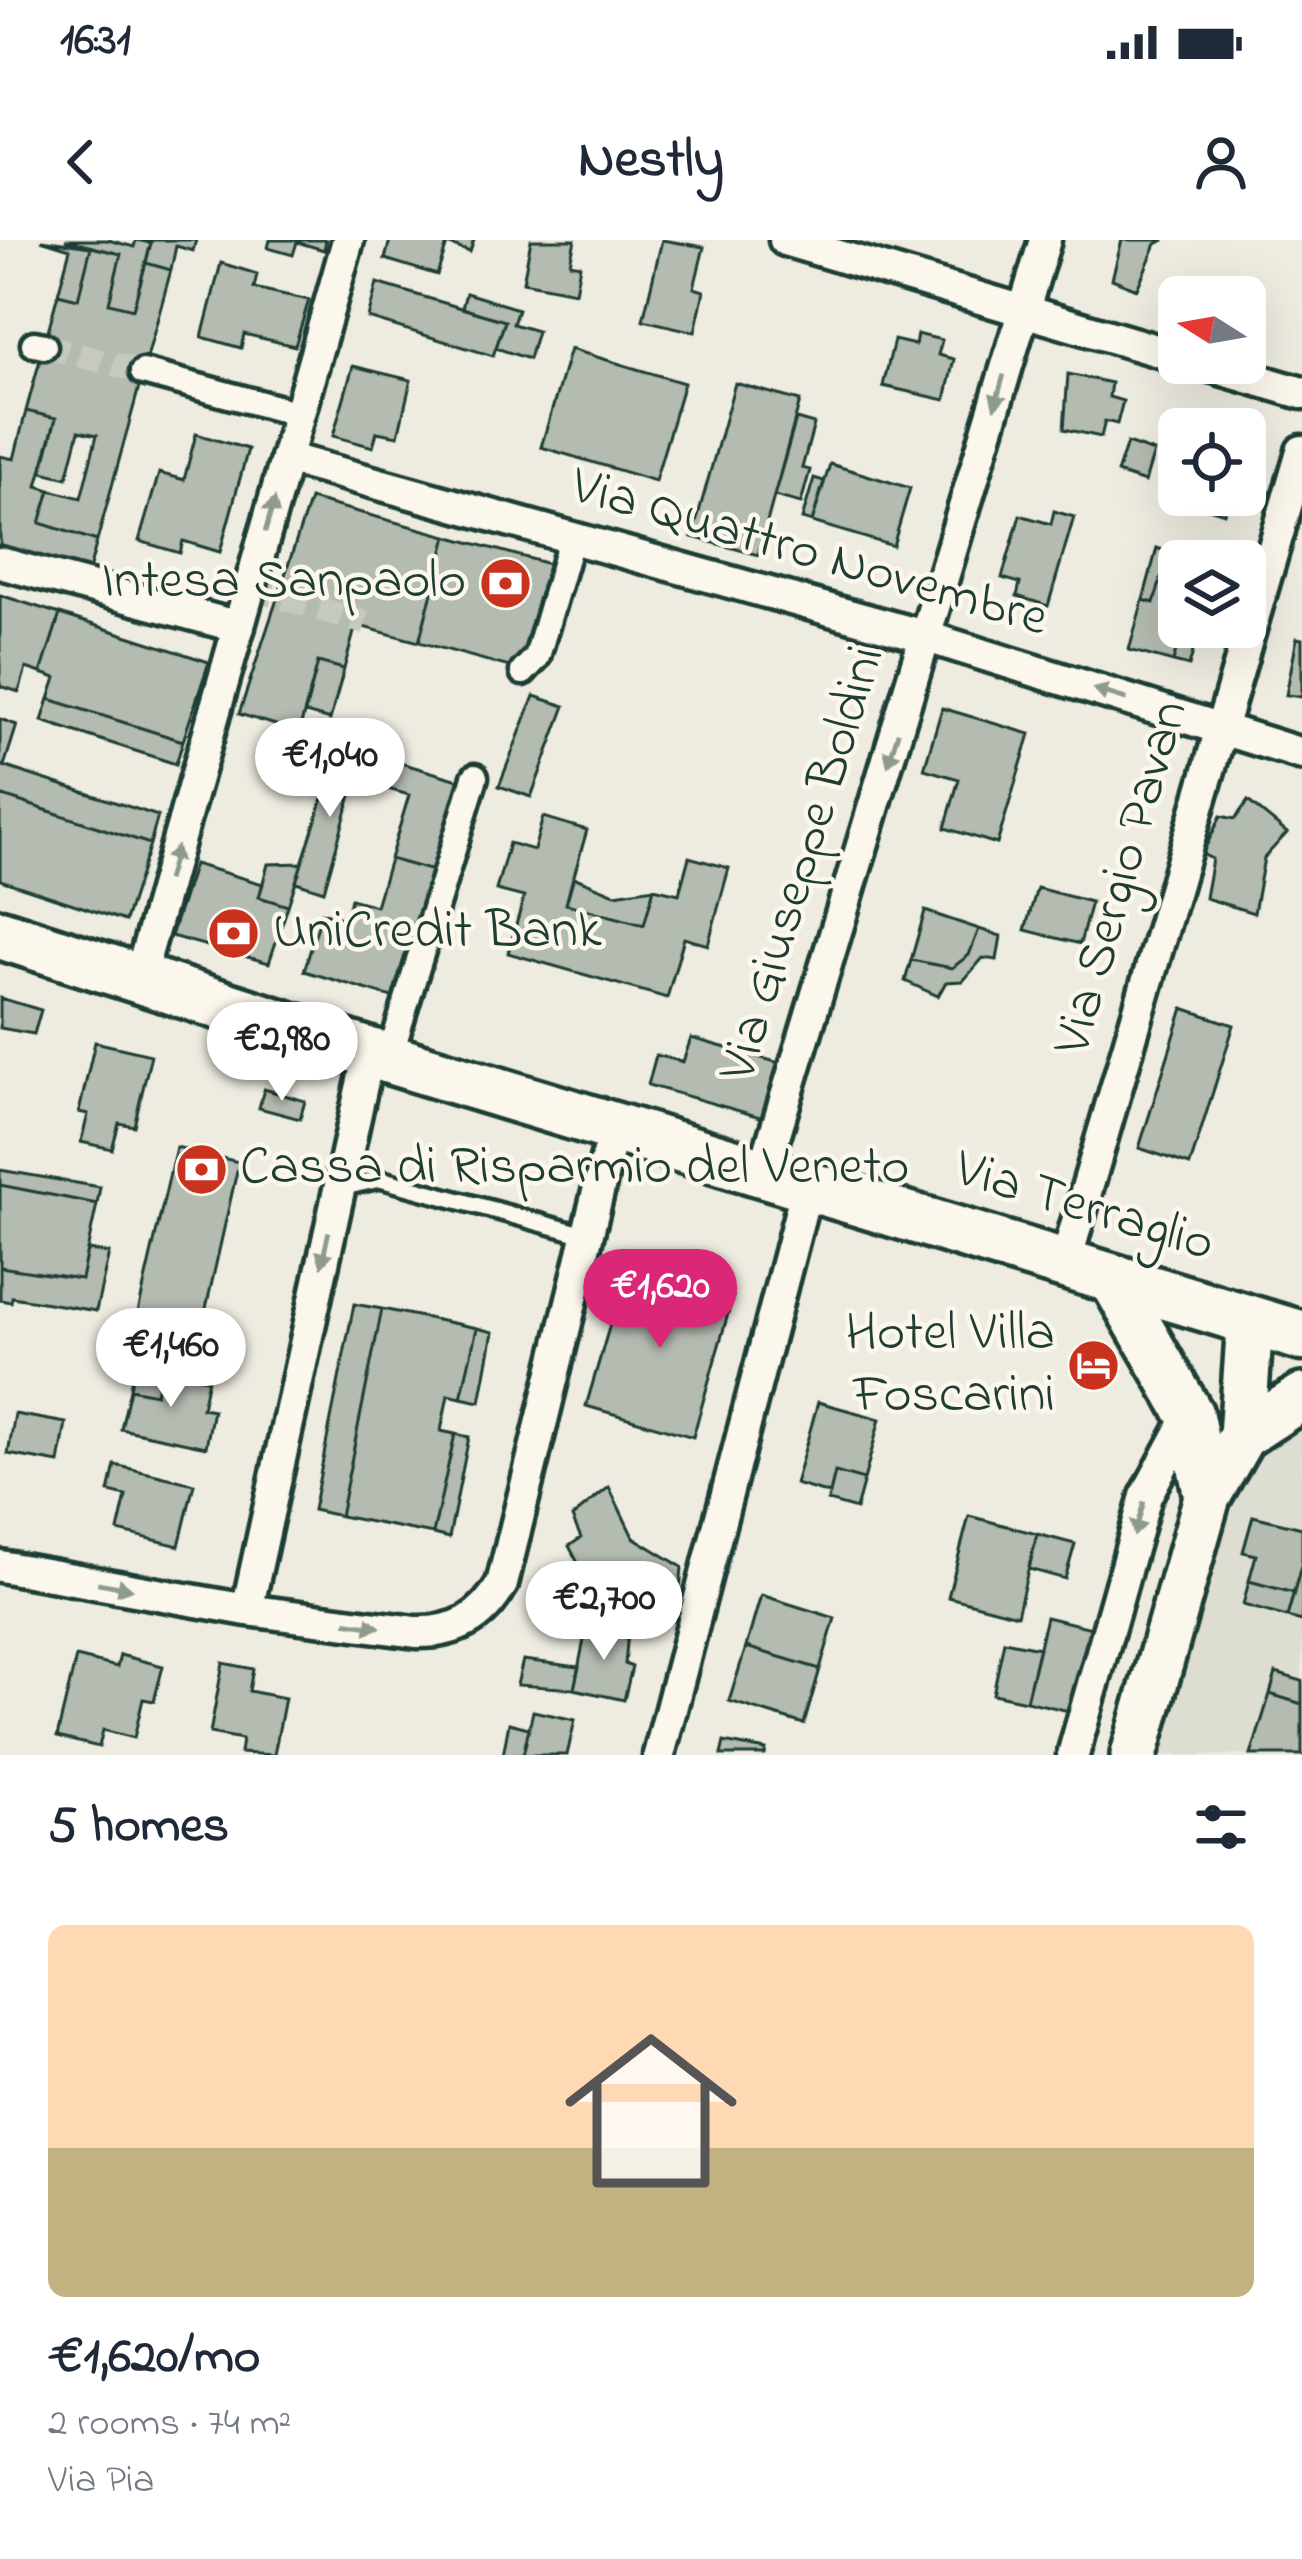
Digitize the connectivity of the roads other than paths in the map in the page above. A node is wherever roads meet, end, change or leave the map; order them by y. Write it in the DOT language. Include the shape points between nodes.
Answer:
graph roads {
  1 [pos="348,240"];
  2 [pos="785,240"];
  3 [pos="1045,240"];
  4 [pos="1022,311"];
  5 [pos="1158,351"];
  6 [pos="143,372"];
  7 [pos="1266,382"];
  8 [pos="1302,393"];
  9 [pos="299,414"];
  10 [pos="1302,451"];
  11 [pos="286,458"];
  12 [pos="571,540"];
  13 [pos="0,563"];
  14 [pos="239,627"];
  15 [pos="927,638"];
  16 [pos="524,672"];
  17 [pos="1219,728"];
  18 [pos="1302,754"];
  19 [pos="475,777"];
  20 [pos="0,934"];
  21 [pos="140,976"];
  22 [pos="379,1056"];
  23 [pos="614,1127"];
  24 [pos="785,1180"];
  25 [pos="339,1188"];
  26 [pos="585,1234"];
  27 [pos="1065,1264"];
  28 [pos="1112,1279"];
  29 [pos="1250,1321"];
  30 [pos="1302,1336"];
  31 [pos="1302,1397"];
  32 [pos="1190,1414"];
  33 [pos="1242,1436"];
  34 [pos="1208,1497"];
  35 [pos="1,1572"];
  36 [pos="247,1610"];
  37 [pos="659,1755"];
  38 [pos="1073,1755"];
  39 [pos="1134,1755"];
  1 -- 9 [label="street"];
  2 -- 4 [label="street"];
  3 -- 4 [label="street, Via Giuseppe Boldini"];
  4 -- 5 [label="street"];
  4 -- 15 [label="street, Via Giuseppe Boldini, one-way"];
  6 -- 9 [label="street"];
  7 -- 8 [label="street"];
  9 -- 11 [label="street"];
  10 -- 17 [label="street, Via Sergio Pavan"];
  11 -- 12 [label="street, Via Quattro Novembre"];
  14 -- 11 [label="street, one-way"];
  12 -- 15 [label="street, Via Quattro Novembre"];
  12 -- 16 [label="street" via="537,657"];
  13 -- 14 [label="street"];
  21 -- 14 [label="street, one-way"];
  17 -- 15 [label="street, Via Quattro Novembre, one-way"];
  15 -- 24 [label="street, Via Giuseppe Boldini, one-way"];
  17 -- 18 [label="street, Via Quattro Novembre"];
  17 -- 27 [label="street, Via Sergio Pavan"];
  19 -- 22 [label="street"];
  20 -- 21 [label="main road, Via Terraglio"];
  21 -- 22 [label="main road, Via Terraglio"];
  22 -- 23 [label="main road, Via Terraglio"];
  22 -- 25 [label="street"];
  23 -- 24 [label="main road, Via Terraglio"];
  23 -- 26 [label="street"];
  24 -- 27 [label="main road, Via Terraglio"];
  24 -- 37 [label="street, Via Giuseppe Boldini"];
  25 -- 26 [label="lane" via="380,1180"];
  25 -- 36 [label="street, one-way"];
  36 -- 26 [label="street, one-way" via="437,1633 479,1616 502,1584"];
  27 -- 28 [label="main road, Via Terraglio"];
  28 -- 29 [label="main road, Via Terraglio"];
  28 -- 32 [label="main road"];
  29 -- 30 [label="main road, Via Terraglio"];
  29 -- 32 [label="main road"];
  29 -- 33 [label="main road"];
  31 -- 33 [label="main road"];
  32 -- 34 [label="main road"];
  32 -- 38 [label="street, one-way" via="1145,1496"];
  33 -- 34 [label="main road"];
  34 -- 39 [label="main road"];
  35 -- 36 [label="street, one-way"];
}
